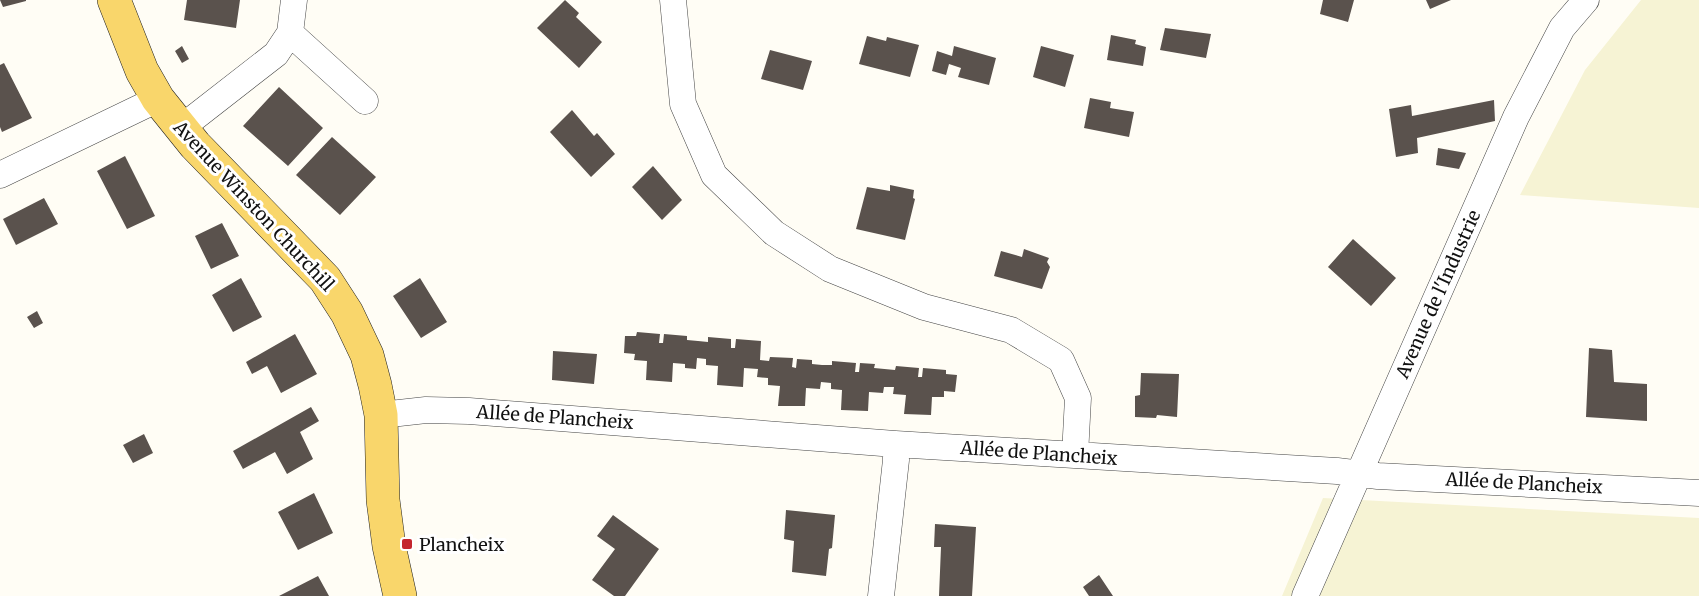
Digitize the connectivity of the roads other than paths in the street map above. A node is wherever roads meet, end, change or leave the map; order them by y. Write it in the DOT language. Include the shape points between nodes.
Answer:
graph roads {
  1 [pos="114,0"];
  2 [pos="294,0"];
  3 [pos="673,0"];
  4 [pos="1586,0"];
  5 [pos="290,33"];
  6 [pos="158,99"];
  7 [pos="365,101"];
  8 [pos="180,128"];
  9 [pos="0,175"];
  10 [pos="381,415"];
  11 [pos="895,444"];
  12 [pos="1075,455"];
  13 [pos="1359,473"];
  14 [pos="1699,493"];
  15 [pos="400,596"];
  16 [pos="881,596"];
  17 [pos="1305,596"];
  1 -- 6 [label="main road, Avenue Winston Churchill" via="142,71"];
  2 -- 5 [label="street"];
  3 -- 12 [label="street" via="683,104 714,175 774,232 830,269 924,307 1011,330 1061,360 1078,398"];
  4 -- 13 [label="street, Avenue de l'Industrie" via="1562,28 1516,117"];
  5 -- 7 [label="street"];
  5 -- 8 [label="street" via="276,54"];
  6 -- 8 [label="main road, Avenue Winston Churchill"];
  6 -- 9 [label="street"];
  8 -- 10 [label="main road, Avenue Winston Churchill" via="325,279 366,355"];
  10 -- 11 [label="street, Allée de Plancheix" via="469,411"];
  10 -- 15 [label="main road, Avenue Winston Churchill" via="383,500"];
  11 -- 12 [label="street, Allée de Plancheix"];
  11 -- 16 [label="street"];
  12 -- 13 [label="street, Allée de Plancheix"];
  13 -- 14 [label="street, Allée de Plancheix"];
  13 -- 17 [label="street, Avenue de l'Industrie"];
}
